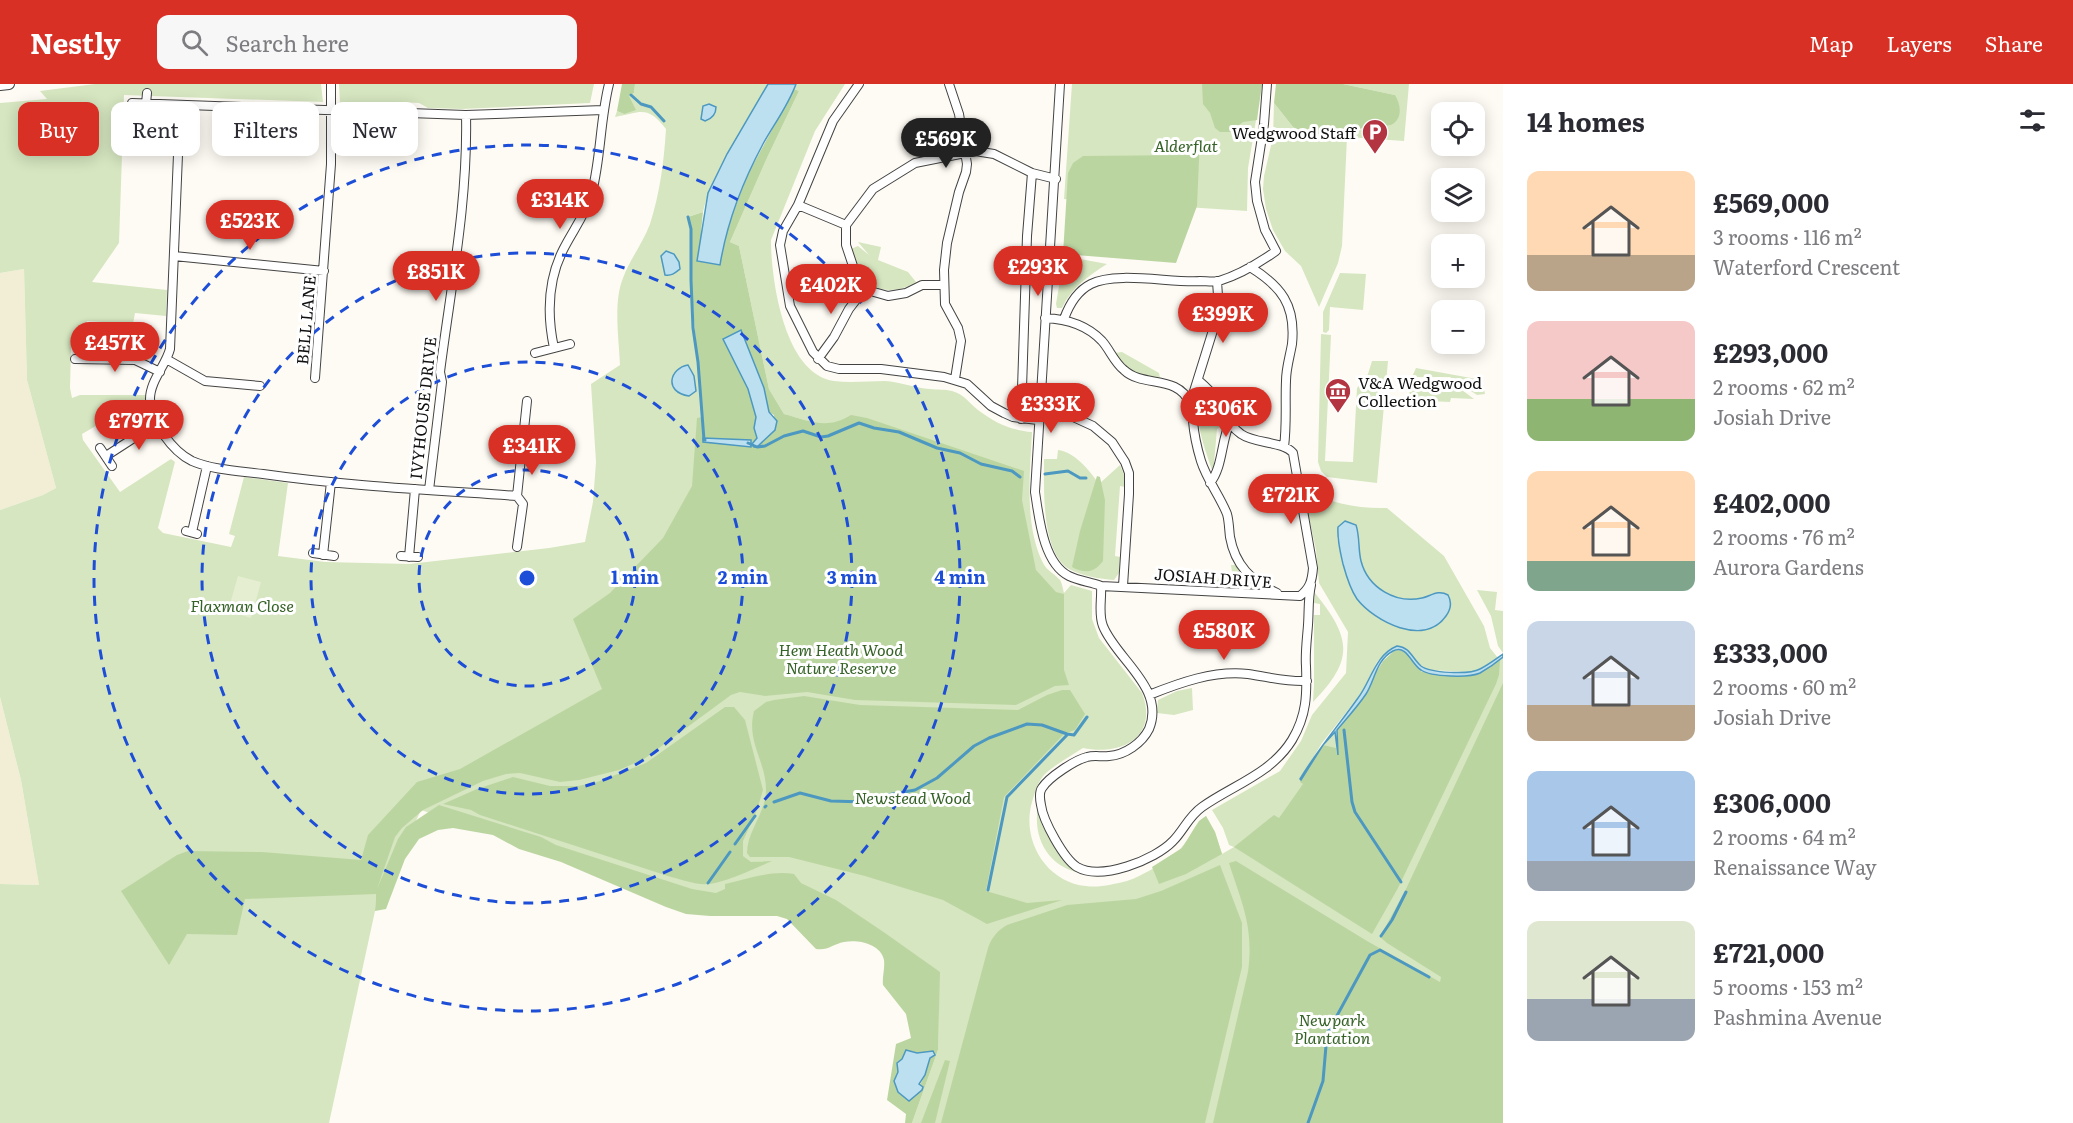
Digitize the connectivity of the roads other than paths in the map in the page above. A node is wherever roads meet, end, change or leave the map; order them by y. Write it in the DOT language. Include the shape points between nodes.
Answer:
graph roads {
  1 [pos="9,84"];
  2 [pos="331,84"];
  3 [pos="609,84"];
  4 [pos="858,84"];
  5 [pos="949,84"];
  6 [pos="1060,84"];
  7 [pos="1267,84"];
  8 [pos="0,85"];
  9 [pos="147,93"];
  10 [pos="146,102"];
  11 [pos="332,102"];
  12 [pos="200,107"];
  13 [pos="331,110"];
  14 [pos="603,110"];
  15 [pos="418,113"];
  16 [pos="466,115"];
  17 [pos="965,152"];
  18 [pos="178,156"];
  19 [pos="331,156"];
  20 [pos="1032,173"];
  21 [pos="1056,179"];
  22 [pos="798,205"];
  23 [pos="846,225"];
  24 [pos="174,256"];
  25 [pos="1250,267"];
  26 [pos="324,272"];
  27 [pos="1217,281"];
  28 [pos="943,285"];
  29 [pos="866,287"];
  30 [pos="1045,318"];
  31 [pos="1064,319"];
  32 [pos="570,344"];
  33 [pos="554,348"];
  34 [pos="535,353"];
  35 [pos="78,356"];
  36 [pos="818,359"];
  37 [pos="168,360"];
  38 [pos="160,372"];
  39 [pos="315,378"];
  40 [pos="955,380"];
  41 [pos="1198,380"];
  42 [pos="260,386"];
  43 [pos="527,401"];
  44 [pos="1190,404"];
  45 [pos="1039,416"];
  46 [pos="1021,419"];
  47 [pos="1230,422"];
  48 [pos="157,423"];
  49 [pos="1284,447"];
  50 [pos="100,448"];
  51 [pos="106,456"];
  52 [pos="112,466"];
  53 [pos="207,466"];
  54 [pos="331,482"];
  55 [pos="1210,483"];
  56 [pos="415,489"];
  57 [pos="429,490"];
  58 [pos="517,496"];
  59 [pos="191,532"];
  60 [pos="517,546"];
  61 [pos="313,554"];
  62 [pos="323,555"];
  63 [pos="333,556"];
  64 [pos="409,557"];
  65 [pos="1312,582"];
  66 [pos="1101,586"];
  67 [pos="1123,586"];
  68 [pos="1285,596"];
  69 [pos="1308,622"];
  70 [pos="1307,681"];
  71 [pos="1149,695"];
  1 -- 8 [label="street"];
  2 -- 11 [label="street, BELL LANE"];
  3 -- 14 [label="street"];
  4 -- 22 [label="street" via="833,121"];
  5 -- 17 [label="street"];
  6 -- 21 [label="street, JOSIAH DRIVE"];
  7 -- 25 [label="street" via="1257,201 1276,251"];
  9 -- 10 [label="street"];
  12 -- 13 [label="street"];
  14 -- 16 [label="street"];
  14 -- 33 [label="street" via="591,195 556,267 549,305"];
  15 -- 16 [label="street"];
  16 -- 57 [label="street, IVYHOUSE DRIVE" via="462,201"];
  17 -- 20 [label="street" via="993,154"];
  17 -- 23 [label="street" via="915,163 889,177 873,189"];
  17 -- 28 [label="street" via="966,172 947,243"];
  18 -- 24 [label="street"];
  19 -- 26 [label="street, BELL LANE"];
  20 -- 21 [label="street"];
  20 -- 46 [label="street"];
  21 -- 30 [label="street, JOSIAH DRIVE"];
  22 -- 23 [label="street"];
  22 -- 36 [label="street" via="783,231 780,245 790,306"];
  23 -- 29 [label="street" via="847,248 855,272"];
  24 -- 26 [label="street"];
  24 -- 37 [label="street"];
  25 -- 27 [label="street"];
  25 -- 49 [label="street" via="1278,288 1286,300 1291,322"];
  26 -- 39 [label="street, BELL LANE"];
  27 -- 31 [label="street" via="1102,279 1084,288 1069,305"];
  27 -- 41 [label="street" via="1219,311"];
  28 -- 29 [label="street" via="922,285 890,296"];
  28 -- 40 [label="street" via="945,304 961,341"];
  29 -- 36 [label="street"];
  30 -- 31 [label="street"];
  30 -- 45 [label="street, JOSIAH DRIVE"];
  31 -- 44 [label="street" via="1103,342 1111,356 1134,378 1173,386"];
  32 -- 33 [label="street"];
  33 -- 34 [label="street"];
  35 -- 38 [label="street" via="135,360"];
  36 -- 40 [label="street" via="839,369 881,369"];
  37 -- 38 [label="street"];
  37 -- 42 [label="street" via="205,381"];
  38 -- 48 [label="street" via="150,398"];
  40 -- 46 [label="street" via="967,384 991,405"];
  41 -- 44 [label="street"];
  41 -- 47 [label="street" via="1216,398"];
  43 -- 58 [label="street"];
  44 -- 55 [label="street" via="1200,459"];
  45 -- 46 [label="street"];
  45 -- 66 [label="street, JOSIAH DRIVE" via="1035,492 1042,535 1059,568 1070,576"];
  45 -- 67 [label="street" via="1069,415 1093,426 1112,442 1125,462 1129,494"];
  47 -- 49 [label="street" via="1240,434"];
  47 -- 55 [label="street" via="1216,476"];
  48 -- 51 [label="street"];
  48 -- 53 [label="street" via="179,454"];
  49 -- 65 [label="street" via="1290,449 1294,459 1313,568"];
  50 -- 51 [label="street"];
  51 -- 52 [label="street"];
  53 -- 54 [label="street"];
  53 -- 59 [label="street"];
  54 -- 56 [label="street"];
  54 -- 62 [label="street"];
  55 -- 68 [label="street" via="1227,515 1233,550 1240,565 1251,579"];
  56 -- 57 [label="street"];
  56 -- 64 [label="street"];
  57 -- 58 [label="street"];
  58 -- 60 [label="street" via="523,504"];
  61 -- 62 [label="street"];
  62 -- 63 [label="street"];
  65 -- 68 [label="street" via="1302,595"];
  65 -- 69 [label="street"];
  66 -- 67 [label="street, JOSIAH DRIVE"];
  66 -- 71 [label="street" via="1105,630"];
  67 -- 68 [label="street, JOSIAH DRIVE"];
  68 -- 69 [label="street, JOSIAH DRIVE" via="1298,601"];
  69 -- 70 [label="street"];
  70 -- 71 [label="street" via="1229,674 1176,684"];
  70 -- 71 [label="street" via="1305,707 1292,740 1266,769 1195,812 1173,841 1138,863 1100,873 1076,867 1049,826 1040,805 1042,788 1065,768 1088,756 1117,755 1138,743 1149,728"];
}
